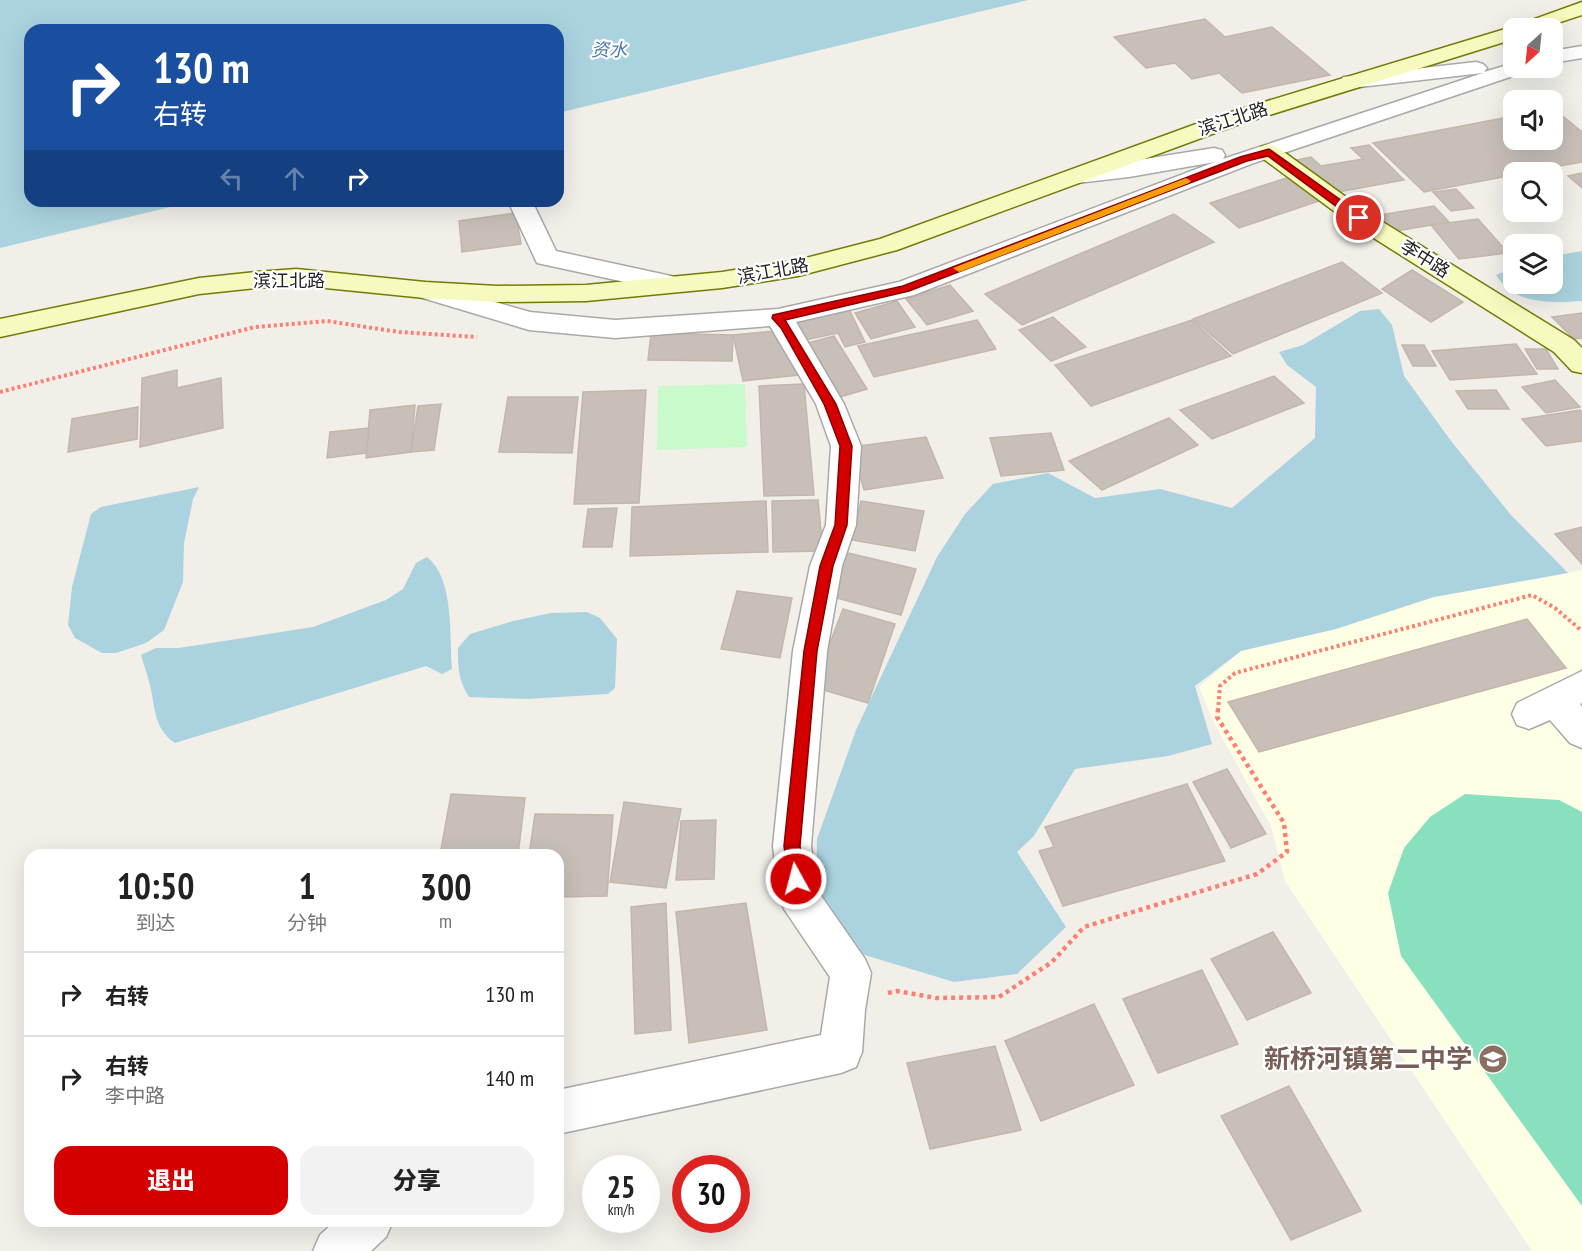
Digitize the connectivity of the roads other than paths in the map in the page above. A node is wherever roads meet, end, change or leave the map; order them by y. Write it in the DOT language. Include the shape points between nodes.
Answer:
graph roads {
  1 [pos="1582,8"];
  2 [pos="1553,18"];
  3 [pos="1503,35"];
  4 [pos="1582,52"];
  5 [pos="1563,55"];
  6 [pos="1503,64"];
  7 [pos="1503,73"];
  8 [pos="1351,82"];
  9 [pos="1269,152"];
  10 [pos="1077,176"];
  11 [pos="523,207"];
  12 [pos="671,284"];
  13 [pos="425,290"];
  14 [pos="777,318"];
  15 [pos="0,328"];
  16 [pos="1582,364"];
  17 [pos="1555,700"];
  18 [pos="1582,732"];
  19 [pos="564,1111"];
  20 [pos="363,1227"];
  21 [pos="336,1251"];
  1 -- 2 [label="street"];
  3 -- 8 [label="street, 滨江北路"];
  4 -- 5 [label="street"];
  6 -- 8 [label="street"];
  7 -- 9 [label="street"];
  8 -- 10 [label="street, 滨江北路" via="1226,121"];
  9 -- 10 [label="street" via="1215,155"];
  9 -- 14 [label="street" via="905,289"];
  9 -- 16 [label="street, 李中路" via="1359,218 1564,346"];
  10 -- 12 [label="street, 滨江北路" via="888,245 798,268"];
  11 -- 12 [label="street" via="546,257"];
  12 -- 13 [label="street, 滨江北路" via="586,293"];
  13 -- 14 [label="street" via="529,321 615,329"];
  13 -- 15 [label="street, 滨江北路" via="296,277 256,280 199,286"];
  14 -- 19 [label="street" via="830,404 846,446 841,525 826,566 810,651 792,846 798,896 851,973 841,1052"];
  17 -- 18 [label="street"];
  20 -- 21 [label="street"];
}
